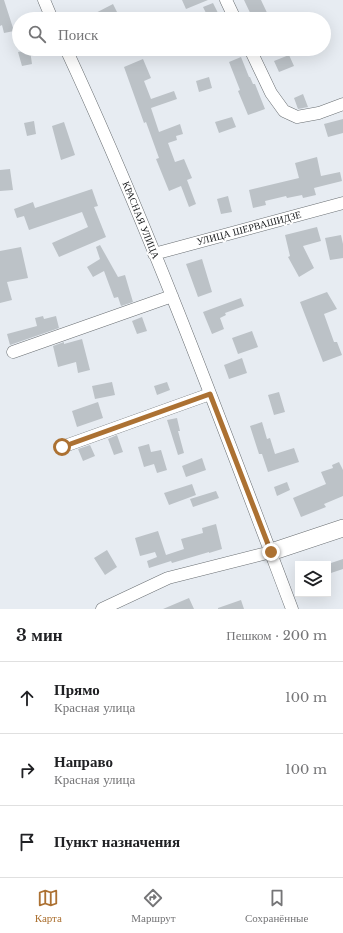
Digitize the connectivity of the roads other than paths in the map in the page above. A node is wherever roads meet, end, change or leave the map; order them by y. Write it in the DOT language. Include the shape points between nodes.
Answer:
graph roads {
  1 [pos="44,0"];
  2 [pos="226,0"];
  3 [pos="49,12"];
  4 [pos="232,12"];
  5 [pos="69,56"];
  6 [pos="254,56"];
  7 [pos="343,104"];
  8 [pos="343,203"];
  9 [pos="154,254"];
  10 [pos="172,296"];
  11 [pos="13,352"];
  12 [pos="210,394"];
  13 [pos="62,447"];
  14 [pos="343,528"];
  15 [pos="271,552"];
  16 [pos="102,609"];
  17 [pos="292,609"];
  1 -- 3 [label="street"];
  2 -- 4 [label="street"];
  5 -- 9 [label="street, КРАСНАЯ УЛИЦА" via="104,130"];
  6 -- 7 [label="street" via="284,111 297,117"];
  8 -- 9 [label="street, УЛИЦА ШЕРВАШИДЗЕ"];
  9 -- 10 [label="street, КРАСНАЯ УЛИЦА"];
  10 -- 11 [label="street"];
  10 -- 12 [label="street, КРАСНАЯ УЛИЦА"];
  12 -- 13 [label="street"];
  12 -- 15 [label="street, КРАСНАЯ УЛИЦА"];
  14 -- 15 [label="street"];
  15 -- 16 [label="street" via="168,578"];
  15 -- 17 [label="street, КРАСНАЯ УЛИЦА"];
}
